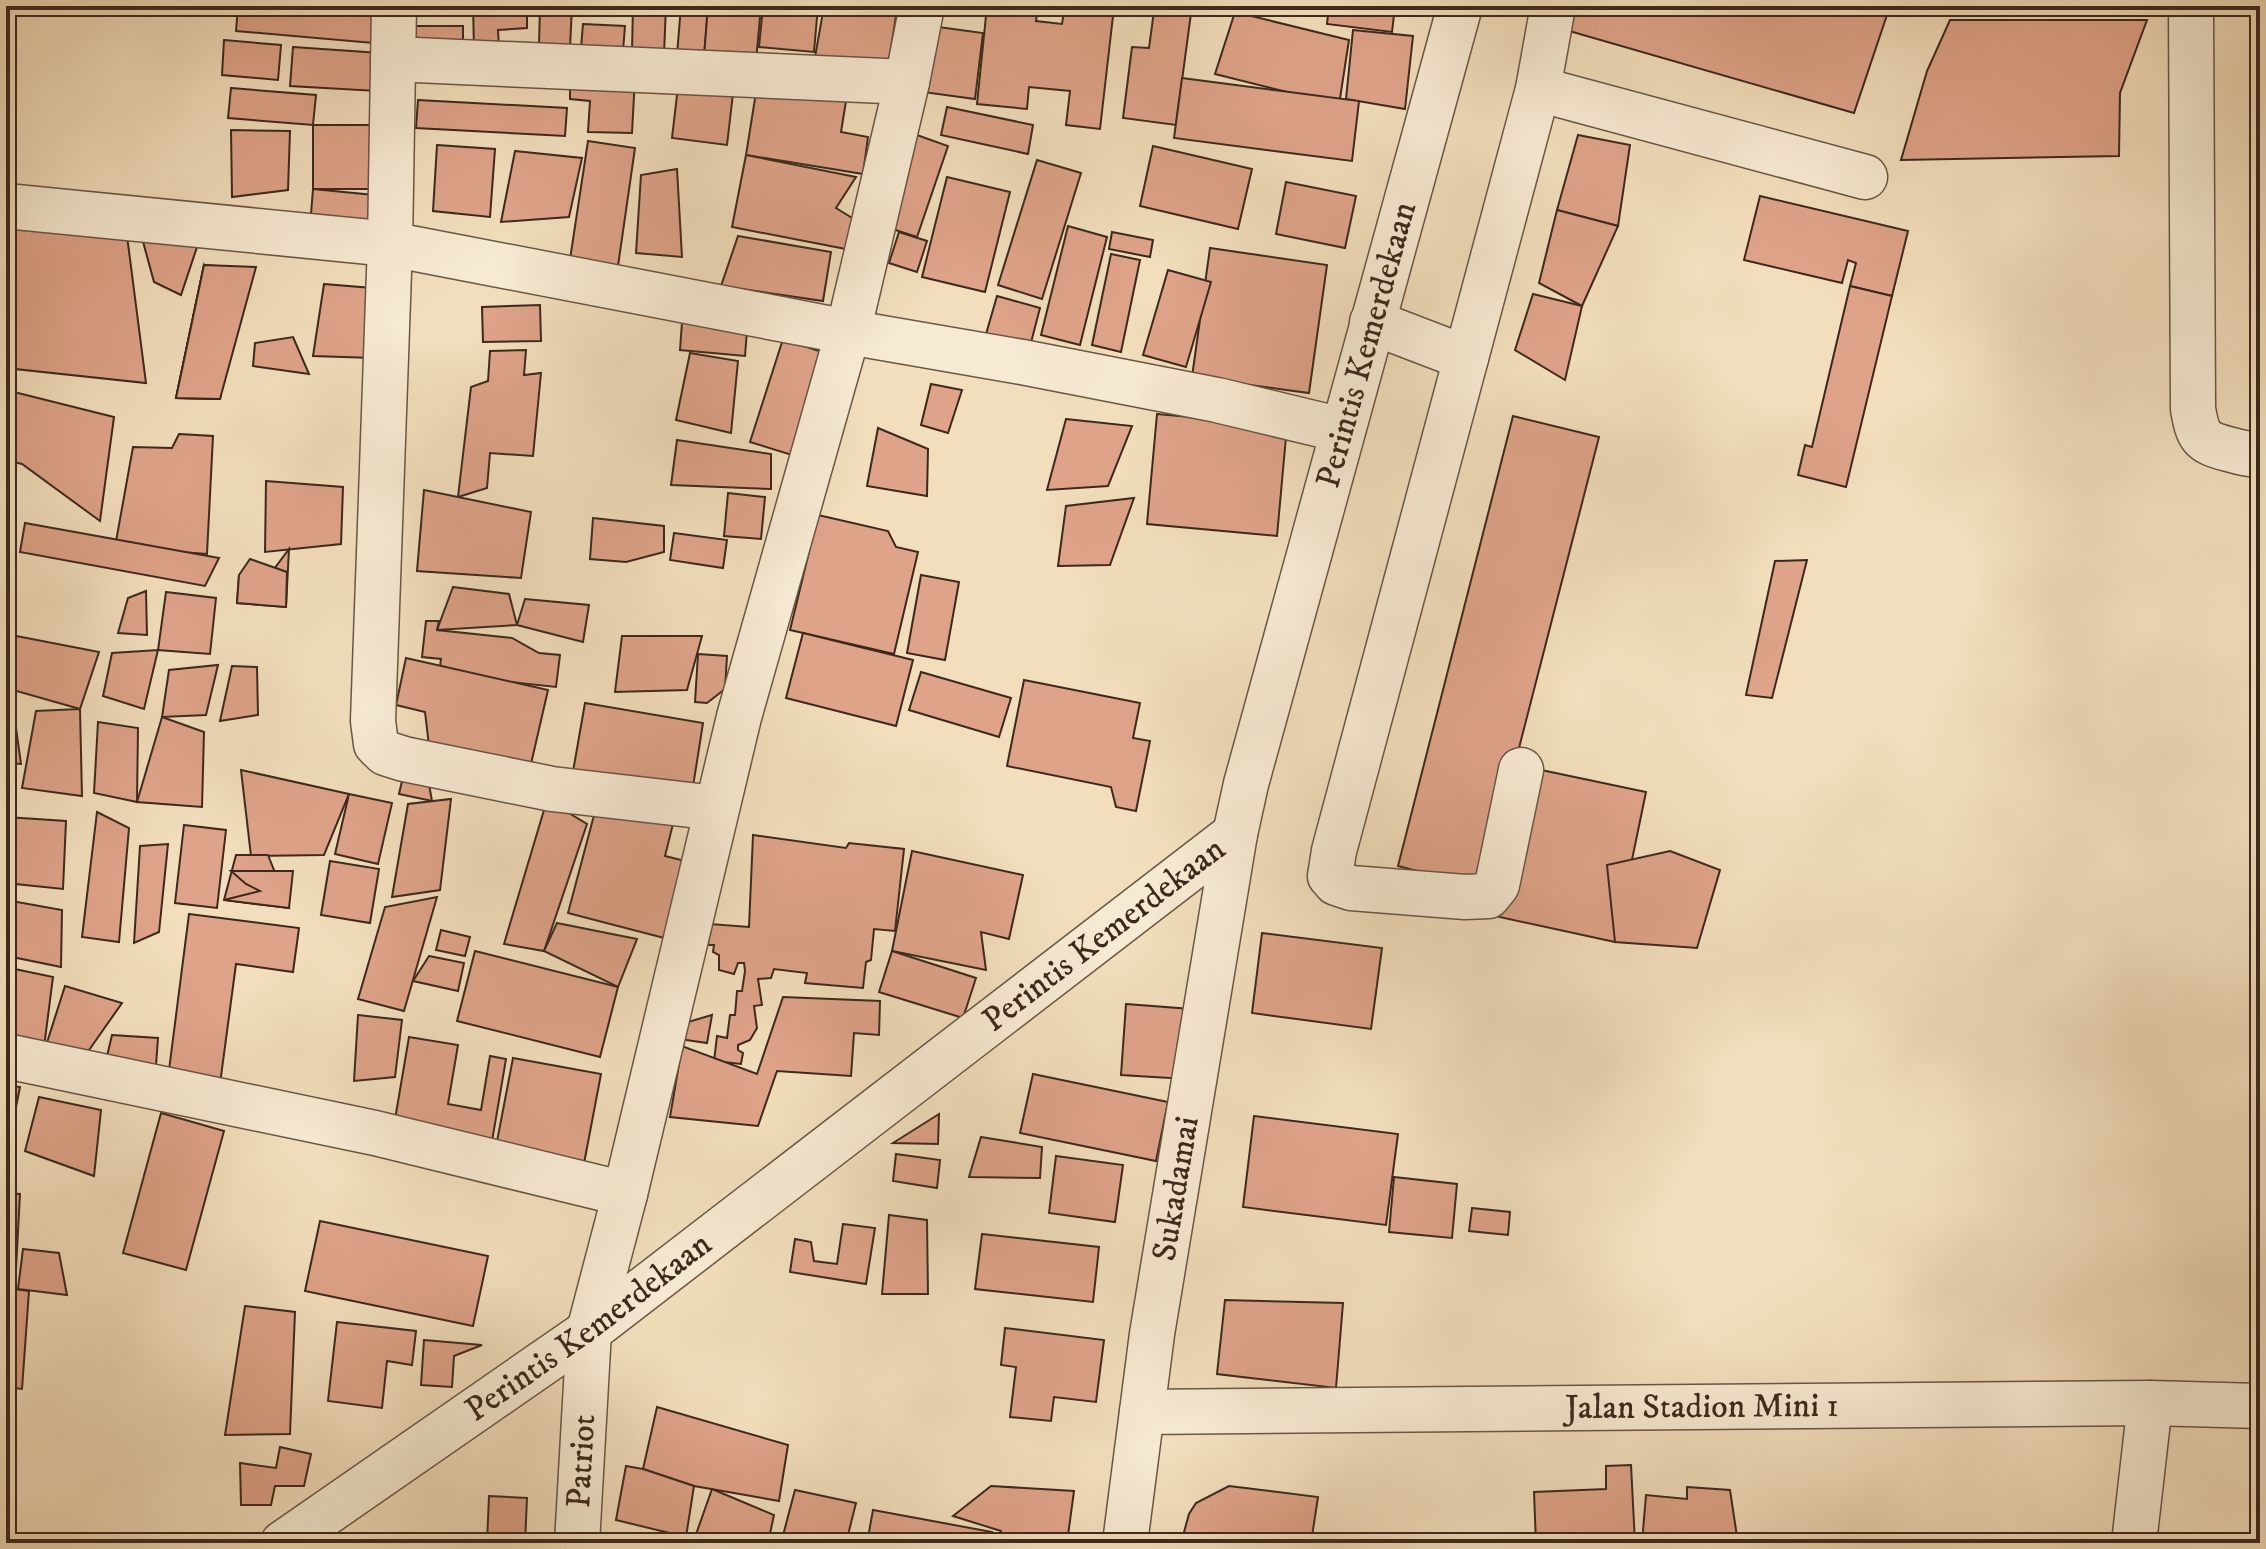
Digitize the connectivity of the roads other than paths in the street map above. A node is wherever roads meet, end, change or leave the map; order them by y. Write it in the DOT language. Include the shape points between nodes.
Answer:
graph roads {
  1 [pos="394,6"];
  2 [pos="922,6"];
  3 [pos="1460,6"];
  4 [pos="1553,6"];
  5 [pos="2191,6"];
  6 [pos="393,59"];
  7 [pos="907,82"];
  8 [pos="1538,89"];
  9 [pos="1865,177"];
  10 [pos="6,206"];
  11 [pos="390,244"];
  12 [pos="1372,322"];
  13 [pos="848,332"];
  14 [pos="1466,358"];
  15 [pos="1342,430"];
  16 [pos="2260,454"];
  17 [pos="1521,770"];
  18 [pos="716,808"];
  19 [pos="1235,834"];
  20 [pos="6,1056"];
  21 [pos="625,1194"];
  22 [pos="589,1331"];
  23 [pos="2150,1403"];
  24 [pos="2260,1406"];
  25 [pos="1142,1412"];
  26 [pos="283,1543"];
  27 [pos="577,1543"];
  28 [pos="1125,1543"];
  29 [pos="2134,1543"];
  1 -- 6 [label="street"];
  2 -- 7 [label="street, Patriot"];
  3 -- 12 [label="street, Perintis Kemerdekaan"];
  4 -- 8 [label="street"];
  5 -- 16 [label="street" via="2193,409 2197,429 2208,444"];
  6 -- 7 [label="street"];
  6 -- 11 [label="street"];
  7 -- 13 [label="street, Patriot"];
  8 -- 9 [label="street"];
  8 -- 14 [label="street"];
  10 -- 11 [label="street"];
  11 -- 13 [label="street"];
  11 -- 18 [label="street" via="376,744 404,759 552,789"];
  12 -- 14 [label="street"];
  12 -- 15 [label="street, Perintis Kemerdekaan"];
  13 -- 15 [label="street" via="1187,394"];
  13 -- 18 [label="street, Patriot"];
  14 -- 17 [label="street" via="1330,876 1351,888 1488,896 1497,885"];
  15 -- 19 [label="street, Perintis Kemerdekaan"];
  18 -- 21 [label="street, Patriot"];
  19 -- 22 [label="street, Perintis Kemerdekaan"];
  19 -- 25 [label="street, Sukadamai"];
  20 -- 21 [label="street" via="375,1133"];
  21 -- 22 [label="street, Patriot"];
  22 -- 26 [label="street, Perintis Kemerdekaan"];
  22 -- 27 [label="street, Patriot"];
  23 -- 24 [label="street, Jalan Stadion Mini 1"];
  23 -- 25 [label="street, Jalan Stadion Mini 1"];
  23 -- 29 [label="street"];
  25 -- 28 [label="street, Sukadamai"];
}
